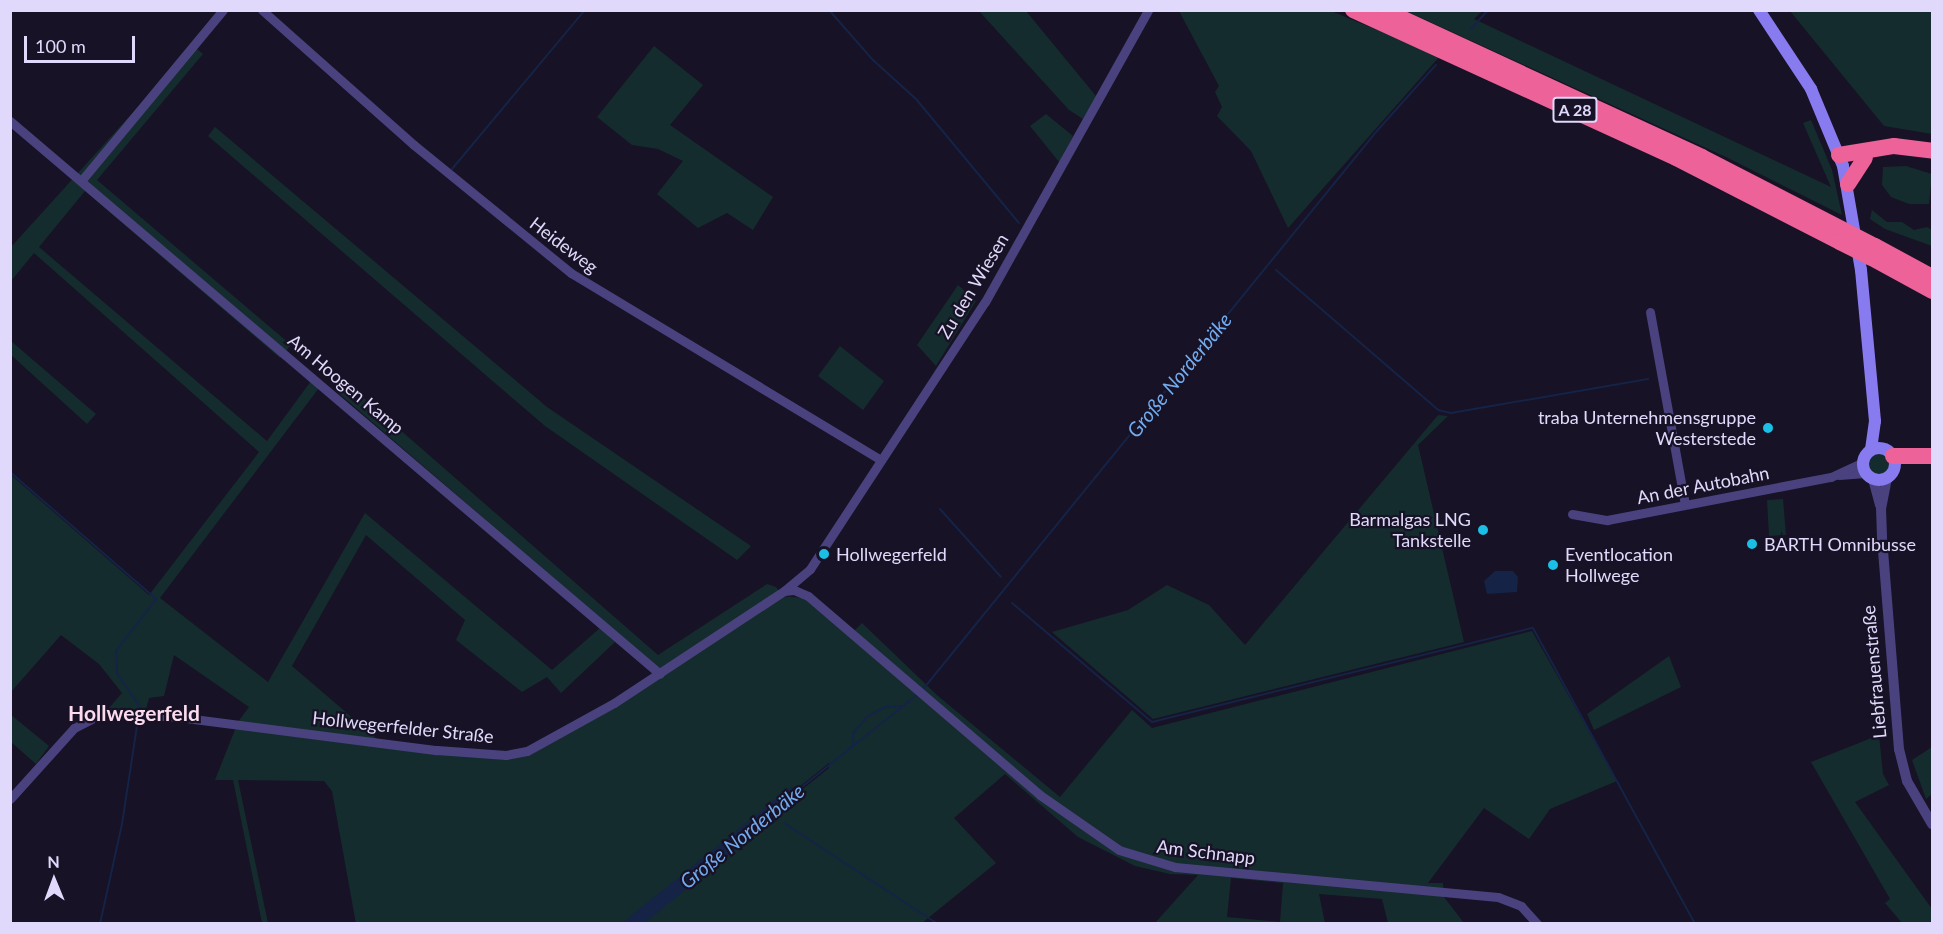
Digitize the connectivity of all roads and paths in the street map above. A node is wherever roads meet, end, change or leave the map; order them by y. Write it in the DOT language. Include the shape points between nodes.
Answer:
graph roads {
  1 [pos="223,10"];
  2 [pos="262,10"];
  3 [pos="1148,10"];
  4 [pos="1353,10"];
  5 [pos="1384,10"];
  6 [pos="1759,10"];
  7 [pos="10,121"];
  8 [pos="1932,151"];
  9 [pos="1870,154"];
  10 [pos="1841,160"];
  11 [pos="81,181"];
  12 [pos="1848,184"];
  13 [pos="1840,235"];
  14 [pos="1869,258"];
  15 [pos="1932,264"];
  16 [pos="1932,277"];
  17 [pos="1932,291"];
  18 [pos="1650,312"];
  19 [pos="1926,456"];
  20 [pos="881,460"];
  21 [pos="1886,460"];
  22 [pos="1867,472"];
  23 [pos="1685,504"];
  24 [pos="1881,508"];
  25 [pos="1572,514"];
  26 [pos="810,569"];
  27 [pos="784,591"];
  28 [pos="808,596"];
  29 [pos="660,674"];
  30 [pos="10,799"];
  31 [pos="1932,824"];
  32 [pos="1537,924"];
  1 -- 11 [label="street"];
  2 -- 20 [label="street, Heideweg" via="414,145 571,273"];
  3 -- 20 [label="street, Zu den Wiesen" via="985,302"];
  4 -- 13 [label="highway, A 28"];
  5 -- 13 [label="highway, A 28" via="1692,152"];
  6 -- 10 [label="main road, Liebfrauenstraße" via="1811,89"];
  7 -- 11 [label="street, Am Hoogen Kamp"];
  8 -- 9 [label="highway" via="1911,147"];
  9 -- 10 [label="highway"];
  9 -- 12 [label="highway"];
  10 -- 12 [label="main road, Liebfrauenstraße"];
  11 -- 29 [label="street, Am Hoogen Kamp"];
  12 -- 14 [label="main road, Liebfrauenstraße"];
  13 -- 14 [label="highway, A 28, bridge"];
  14 -- 15 [label="highway" via="1889,247"];
  14 -- 16 [label="highway, A 28"];
  14 -- 17 [label="highway, A 28"];
  14 -- 21 [label="main road, Liebfrauenstraße" via="1875,421"];
  18 -- 23 [label="street"];
  19 -- 21 [label="highway"];
  20 -- 26 [label="street, Zu den Wiesen"];
  21 -- 22 [label="main road"];
  21 -- 22 [label="main road"];
  21 -- 24 [label="street, Liebfrauenstraße"];
  22 -- 23 [label="street, An der Autobahn"];
  22 -- 24 [label="street, Liebfrauenstraße"];
  23 -- 25 [label="street, An der Autobahn" via="1607,520"];
  24 -- 31 [label="street, Liebfrauenstraße" via="1899,749 1907,781"];
  26 -- 27 [label="street, Hollwegerfelder Straße"];
  26 -- 28 [label="street"];
  27 -- 28 [label="street, Am Schnapp" via="794,590"];
  27 -- 29 [label="street, Hollwegerfelder Straße"];
  28 -- 32 [label="street, Am Schnapp" via="1079,825 1144,860 1175,867 1498,897 1521,906"];
  29 -- 30 [label="street, Hollwegerfelder Straße" via="540,746 506,755 141,713 99,715 60,740"];
}
